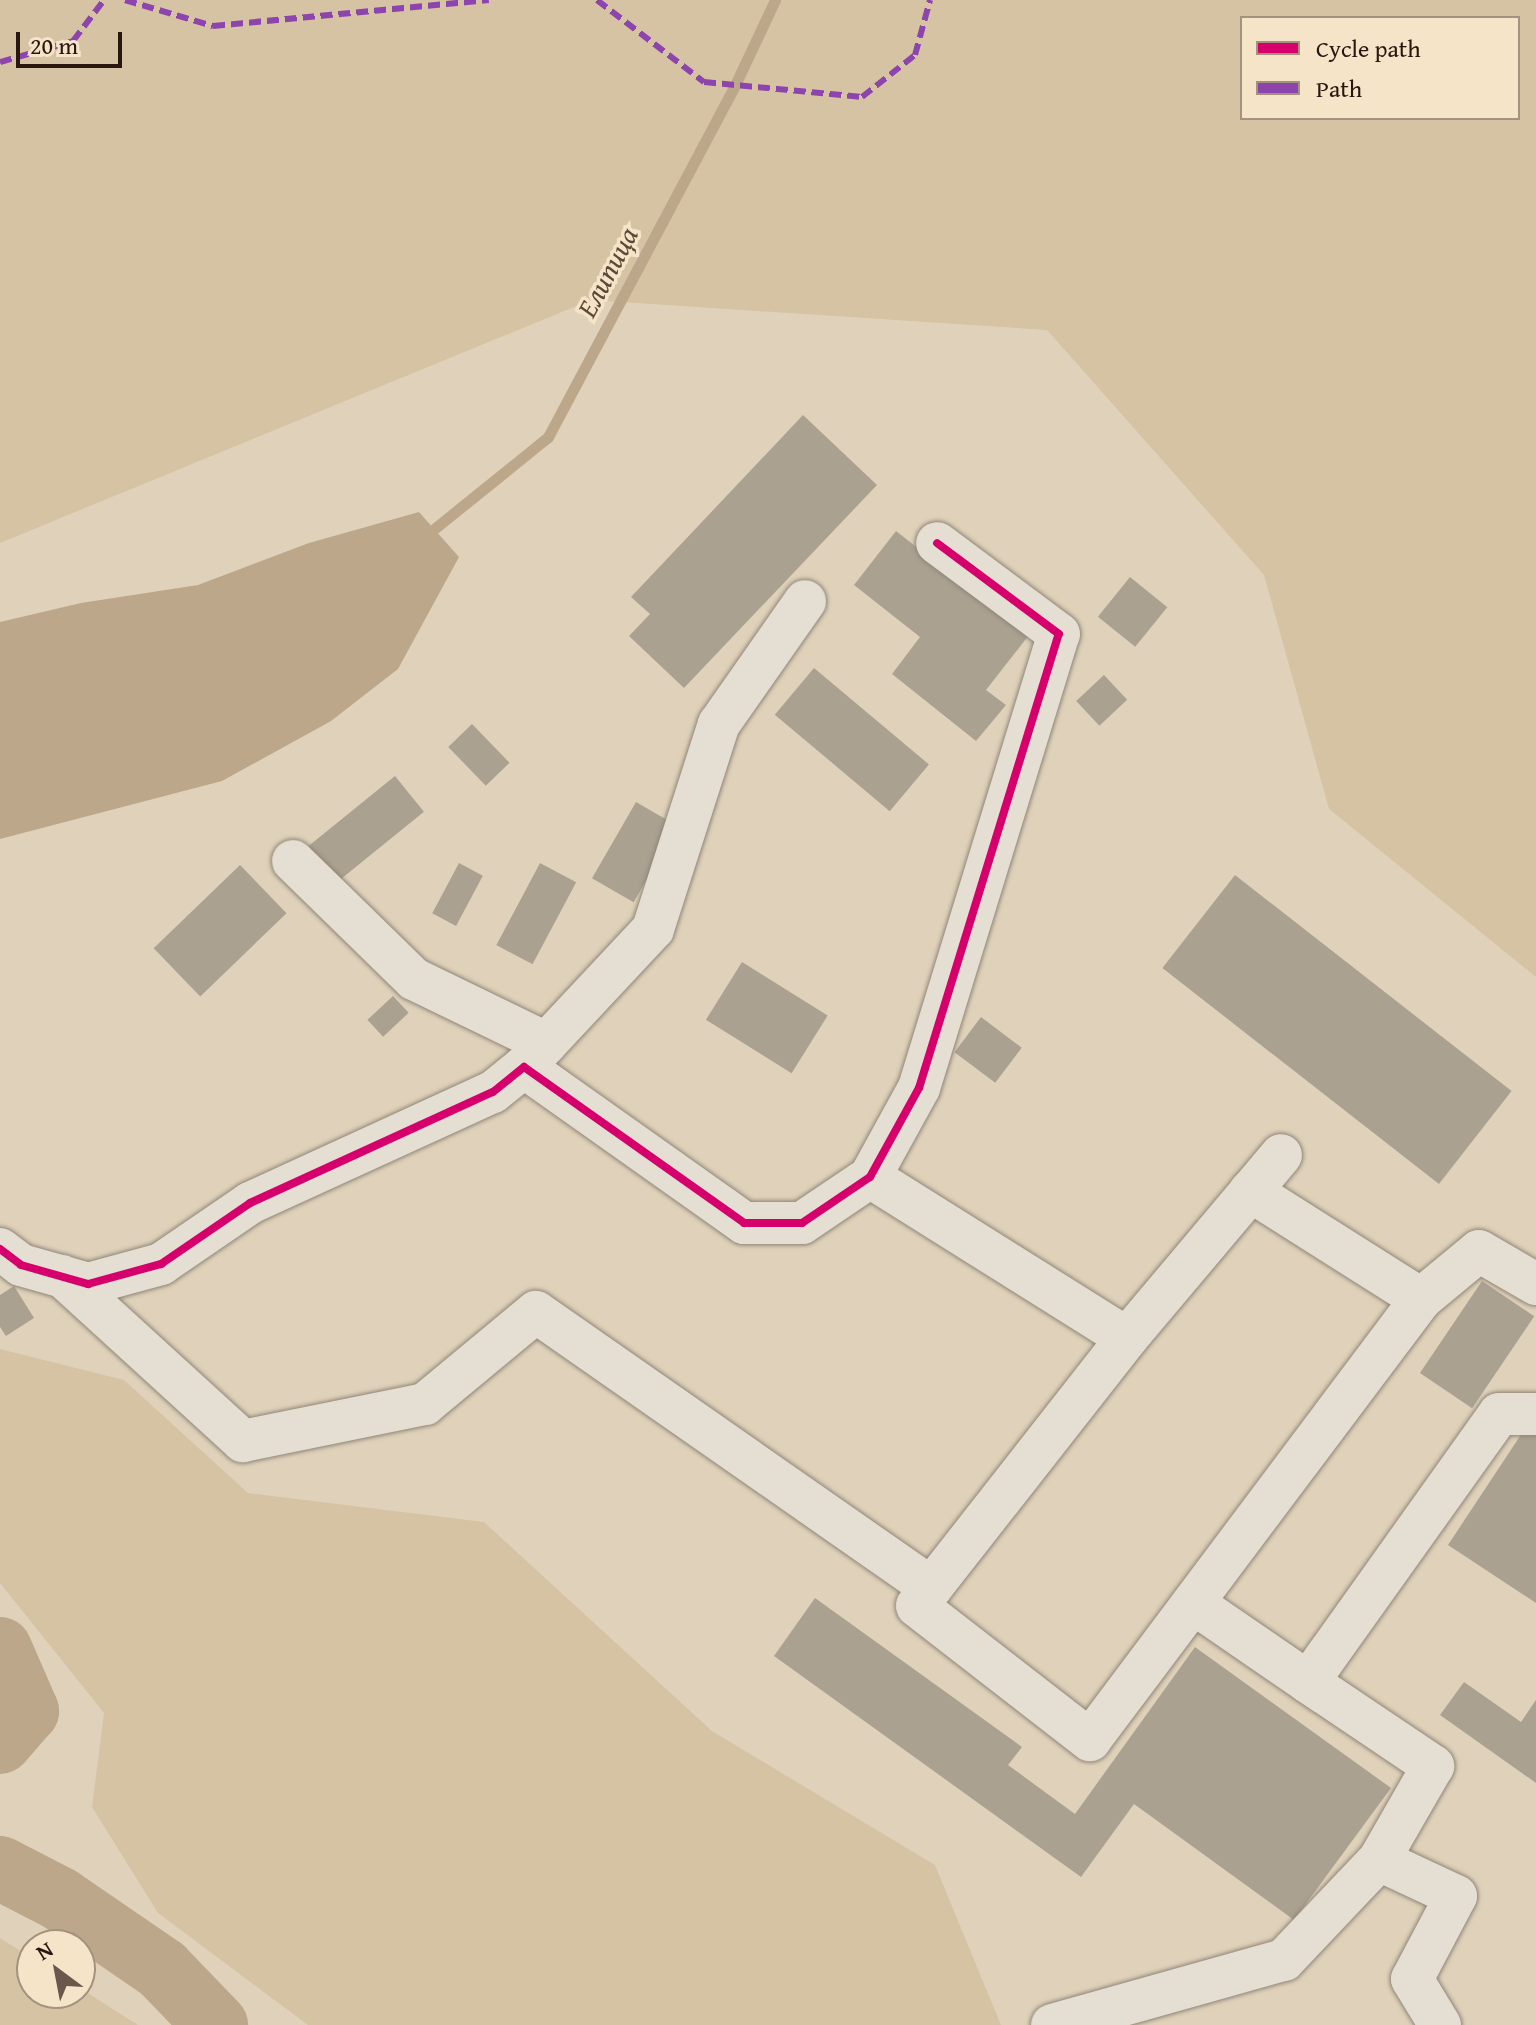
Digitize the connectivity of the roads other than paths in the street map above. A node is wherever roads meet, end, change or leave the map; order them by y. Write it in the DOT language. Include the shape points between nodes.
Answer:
graph roads {
  1 [pos="937,543"];
  2 [pos="805,601"];
  3 [pos="293,861"];
  4 [pos="535,1055"];
  5 [pos="1281,1155"];
  6 [pos="870,1177"];
  7 [pos="1250,1191"];
  8 [pos="0,1249"];
  9 [pos="62,1276"];
  10 [pos="1536,1284"];
  11 [pos="1421,1299"];
  12 [pos="1127,1338"];
  13 [pos="1536,1414"];
  14 [pos="931,1588"];
  15 [pos="1193,1603"];
  16 [pos="1308,1682"];
  17 [pos="1379,1860"];
  18 [pos="1052,2025"];
  19 [pos="1440,2025"];
  1 -- 6 [label="street" via="1059,634 919,1088"];
  2 -- 4 [label="street" via="719,724 653,929"];
  3 -- 4 [label="street" via="414,979"];
  4 -- 6 [label="street" via="744,1223 802,1223"];
  4 -- 9 [label="street" via="493,1092 250,1203 161,1264 88,1284"];
  5 -- 7 [label="street"];
  6 -- 12 [label="street"];
  7 -- 11 [label="street"];
  7 -- 12 [label="street"];
  8 -- 9 [label="street" via="21,1265"];
  9 -- 14 [label="street" via="243,1441 425,1404 536,1312"];
  10 -- 11 [label="street" via="1479,1251"];
  11 -- 15 [label="street"];
  12 -- 14 [label="street"];
  13 -- 16 [label="street" via="1499,1414"];
  14 -- 15 [label="street" via="917,1606 1090,1740"];
  15 -- 16 [label="street"];
  16 -- 17 [label="street" via="1433,1766"];
  17 -- 18 [label="street" via="1284,1960"];
  17 -- 19 [label="street" via="1456,1896 1412,1979"];
}
